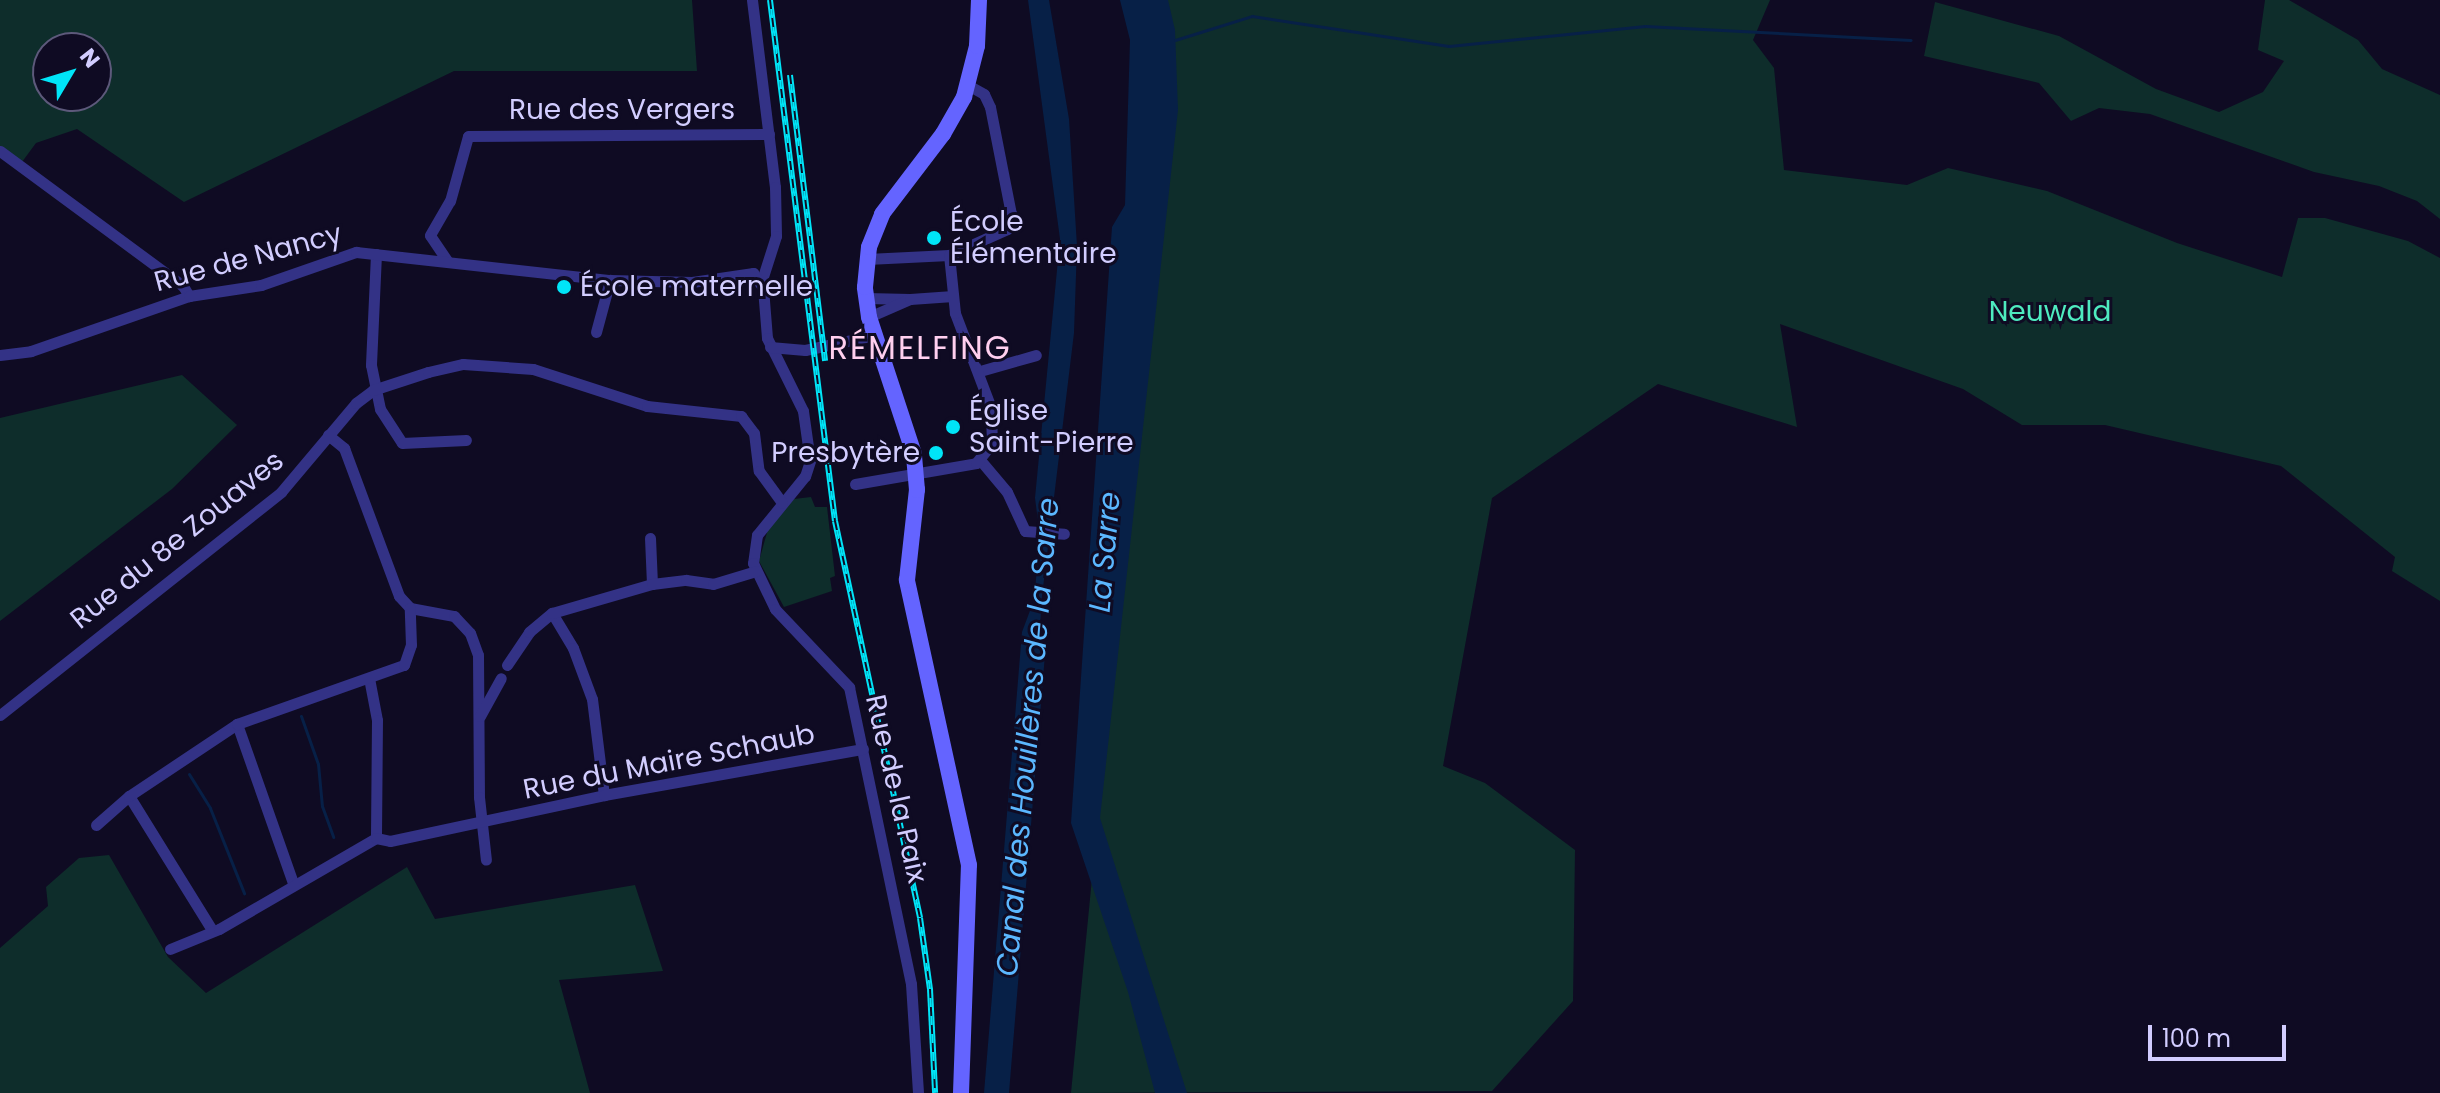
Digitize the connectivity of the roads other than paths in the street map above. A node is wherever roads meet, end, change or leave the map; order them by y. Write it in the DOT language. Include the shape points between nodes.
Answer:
graph roads {
  1 [pos="752,0"];
  2 [pos="979,0"];
  3 [pos="968,85"];
  4 [pos="769,134"];
  5 [pos="0,151"];
  6 [pos="376,254"];
  7 [pos="390,255"];
  8 [pos="949,255"];
  9 [pos="867,259"];
  10 [pos="448,262"];
  11 [pos="377,274"];
  12 [pos="757,278"];
  13 [pos="610,280"];
  14 [pos="189,296"];
  15 [pos="953,296"];
  16 [pos="866,298"];
  17 [pos="910,299"];
  18 [pos="869,317"];
  19 [pos="596,332"];
  20 [pos="875,335"];
  21 [pos="770,347"];
  22 [pos="798,351"];
  23 [pos="0,355"];
  24 [pos="1036,355"];
  25 [pos="779,363"];
  26 [pos="980,371"];
  27 [pos="376,389"];
  28 [pos="328,435"];
  29 [pos="466,440"];
  30 [pos="981,461"];
  31 [pos="917,476"];
  32 [pos="855,484"];
  33 [pos="782,503"];
  34 [pos="1061,534"];
  35 [pos="650,538"];
  36 [pos="756,571"];
  37 [pos="652,584"];
  38 [pos="410,608"];
  39 [pos="552,613"];
  40 [pos="507,665"];
  41 [pos="369,678"];
  42 [pos="501,678"];
  43 [pos="0,715"];
  44 [pos="479,717"];
  45 [pos="237,724"];
  46 [pos="863,749"];
  47 [pos="604,795"];
  48 [pos="129,796"];
  49 [pos="484,823"];
  50 [pos="96,825"];
  51 [pos="376,838"];
  52 [pos="486,860"];
  53 [pos="293,883"];
  54 [pos="212,930"];
  55 [pos="170,949"];
  56 [pos="918,1093"];
  57 [pos="961,1093"];
  1 -- 4 [label="street"];
  2 -- 3 [label="street"];
  3 -- 8 [label="street" via="989,103 1011,214 998,236"];
  3 -- 9 [label="street" via="943,134 887,204"];
  4 -- 10 [label="street, Rue des Vergers" via="474,135 462,143 452,195 430,235 431,244"];
  4 -- 12 [label="street" via="776,213 772,253"];
  5 -- 14 [label="street" via="183,286"];
  6 -- 7 [label="street, Rue de Nancy"];
  6 -- 11 [label="street"];
  6 -- 14 [label="street, Rue de Nancy" via="343,254 261,285"];
  7 -- 10 [label="street, Rue de Nancy"];
  7 -- 11 [label="street"];
  8 -- 9 [label="street"];
  8 -- 15 [label="street"];
  9 -- 16 [label="street"];
  10 -- 13 [label="street, Rue de Nancy"];
  11 -- 27 [label="street"];
  12 -- 13 [label="street, Rue de Nancy"];
  12 -- 21 [label="street"];
  13 -- 19 [label="street"];
  14 -- 23 [label="street, Rue de Nancy" via="31,351"];
  15 -- 17 [label="street"];
  15 -- 26 [label="street"];
  16 -- 17 [label="street"];
  16 -- 18 [label="street"];
  17 -- 18 [label="street"];
  18 -- 20 [label="street"];
  20 -- 22 [label="street"];
  20 -- 31 [label="street" via="912,445"];
  21 -- 22 [label="street"];
  21 -- 25 [label="street"];
  22 -- 25 [label="street"];
  24 -- 26 [label="street"];
  25 -- 33 [label="street" via="803,411 810,461 805,476"];
  26 -- 30 [label="street" via="993,424 992,443"];
  27 -- 28 [label="street, Rue du 8e Zouaves"];
  27 -- 29 [label="street" via="402,443"];
  27 -- 33 [label="street, Rue du 8e Zouaves" via="463,364 493,364 533,369 647,406 741,416 754,433 759,471"];
  28 -- 38 [label="street" via="344,448 399,596"];
  28 -- 43 [label="street, Rue du 8e Zouaves" via="306,468 243,525"];
  30 -- 31 [label="street"];
  30 -- 34 [label="street" via="1029,531"];
  31 -- 32 [label="street"];
  31 -- 57 [label="street" via="907,580 969,865"];
  33 -- 36 [label="street" via="754,543"];
  35 -- 37 [label="street"];
  36 -- 37 [label="street" via="713,584"];
  36 -- 46 [label="street, Rue de la Paix" via="775,609 846,681"];
  37 -- 39 [label="street"];
  38 -- 41 [label="street" via="411,645 404,665"];
  38 -- 44 [label="street" via="454,616 470,633 478,655"];
  39 -- 40 [label="street" via="529,632"];
  39 -- 47 [label="street" via="573,648 592,699"];
  41 -- 45 [label="street"];
  41 -- 51 [label="street" via="377,720"];
  42 -- 44 [label="street"];
  44 -- 49 [label="street"];
  45 -- 48 [label="street"];
  45 -- 53 [label="street"];
  46 -- 47 [label="street, Rue du Maire Schaub"];
  46 -- 56 [label="street, Rue de la Paix" via="914,1005"];
  47 -- 49 [label="street, Rue du Maire Schaub"];
  48 -- 50 [label="street"];
  48 -- 54 [label="street"];
  49 -- 51 [label="street, Rue du Maire Schaub" via="390,841"];
  49 -- 52 [label="street"];
  51 -- 53 [label="street"];
  53 -- 54 [label="street"];
  54 -- 55 [label="street"];
}
